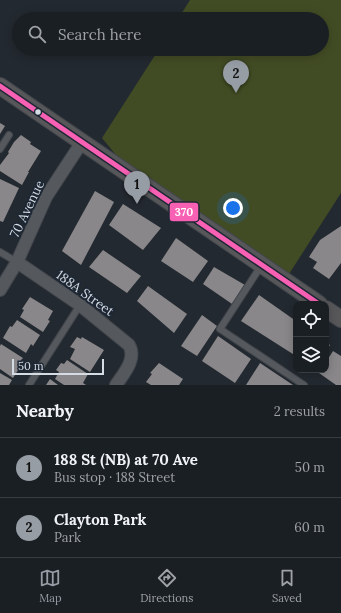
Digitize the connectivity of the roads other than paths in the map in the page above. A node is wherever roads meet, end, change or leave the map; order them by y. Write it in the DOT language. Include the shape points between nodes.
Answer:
graph roads {
  1 [pos="0,86"];
  2 [pos="9,135"];
  3 [pos="82,142"];
  4 [pos="0,149"];
  5 [pos="0,252"];
  6 [pos="17,262"];
  7 [pos="261,265"];
  8 [pos="0,290"];
  9 [pos="315,301"];
  10 [pos="80,305"];
  11 [pos="329,311"];
  12 [pos="341,319"];
  13 [pos="29,385"];
  14 [pos="116,385"];
  15 [pos="304,385"];
  1 -- 3 [label="street"];
  2 -- 4 [label="lane"];
  3 -- 6 [label="street, 70 Avenue" via="46,197"];
  3 -- 7 [label="street"];
  5 -- 6 [label="lane"];
  6 -- 8 [label="street, 70 Avenue"];
  6 -- 10 [label="street, 188A Street"];
  7 -- 9 [label="street"];
  7 -- 15 [label="lane" via="220,329"];
  10 -- 13 [label="lane"];
  10 -- 14 [label="street, 188A Street" via="124,339 132,350 131,361"];
  11 -- 12 [label="street"];
}
